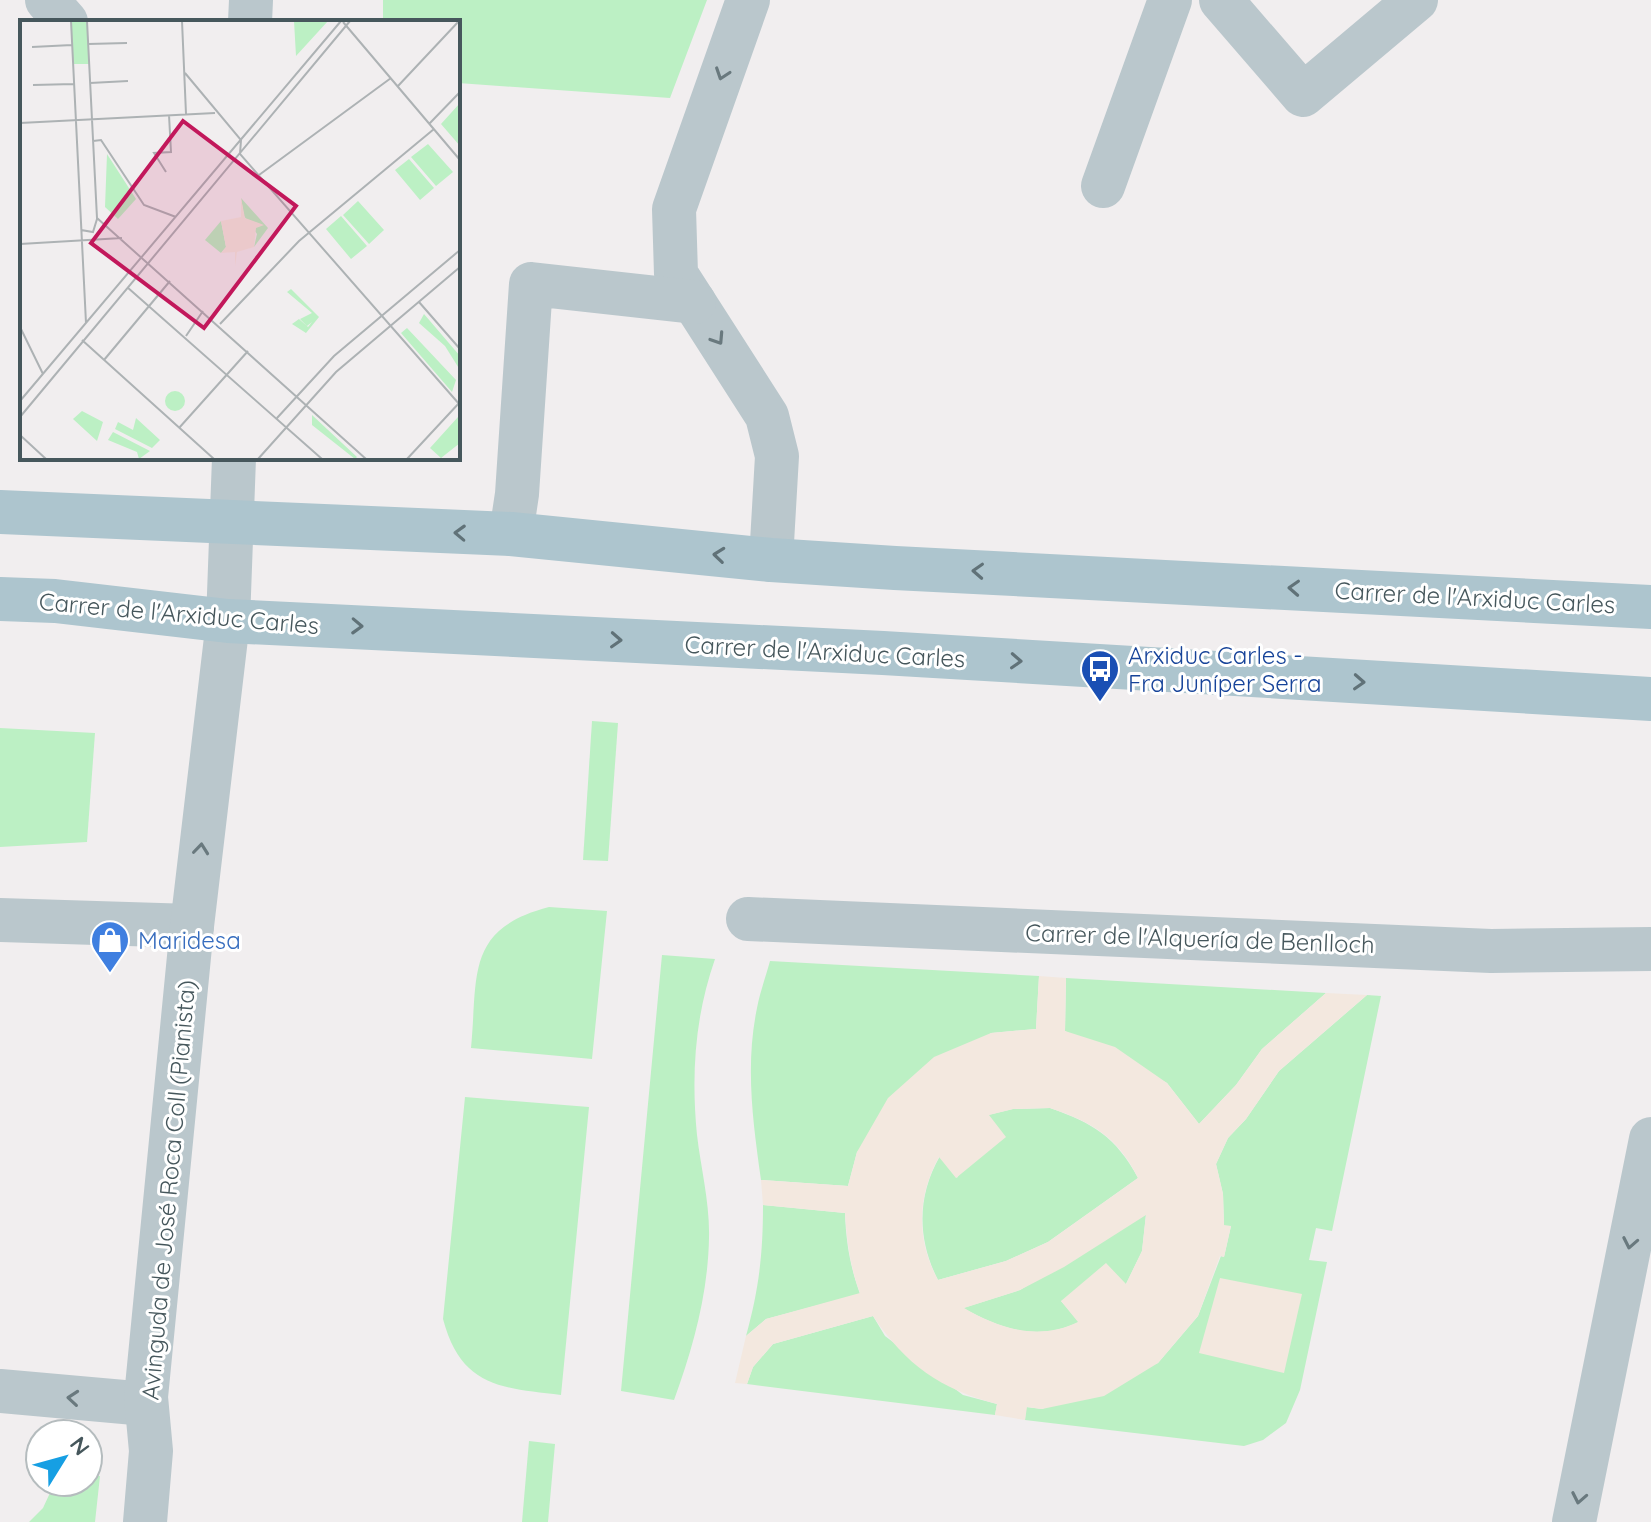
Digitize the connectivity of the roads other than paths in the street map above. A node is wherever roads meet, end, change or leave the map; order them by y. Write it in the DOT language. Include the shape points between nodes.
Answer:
graph roads {
  1 [pos="47,0"];
  2 [pos="251,0"];
  3 [pos="748,0"];
  4 [pos="1170,0"];
  5 [pos="1221,0"];
  6 [pos="1416,0"];
  7 [pos="64,20"];
  8 [pos="250,20"];
  9 [pos="1103,186"];
  10 [pos="685,288"];
  11 [pos="234,460"];
  12 [pos="0,512"];
  13 [pos="231,523"];
  14 [pos="511,534"];
  15 [pos="771,560"];
  16 [pos="0,599"];
  17 [pos="1651,607"];
  18 [pos="228,621"];
  19 [pos="1651,699"];
  20 [pos="748,919"];
  21 [pos="0,920"];
  22 [pos="192,926"];
  23 [pos="1651,949"];
  24 [pos="1651,1139"];
  25 [pos="0,1391"];
  26 [pos="146,1404"];
  27 [pos="145,1522"];
  28 [pos="1574,1522"];
  1 -- 7 [label="street"];
  2 -- 8 [label="street"];
  3 -- 10 [label="street, one-way" via="674,209"];
  4 -- 9 [label="street"];
  5 -- 6 [label="street" via="1303,95"];
  10 -- 14 [label="street" via="531,284"];
  10 -- 15 [label="street, one-way" via="767,416 777,456"];
  11 -- 13 [label="street, Avinguda de José Roca Coll (Pianista)"];
  12 -- 13 [label="main road, Carrer de l'Arxiduc Carles"];
  14 -- 13 [label="main road, Carrer de l'Arxiduc Carles, one-way"];
  13 -- 18 [label="street, Avinguda de José Roca Coll (Pianista)"];
  15 -- 14 [label="main road, Carrer de l'Arxiduc Carles, one-way"];
  17 -- 15 [label="main road, Carrer de l'Arxiduc Carles, one-way"];
  16 -- 18 [label="main road, Carrer de l'Arxiduc Carles"];
  18 -- 19 [label="main road, Carrer de l'Arxiduc Carles, one-way"];
  22 -- 18 [label="street, Avinguda de José Roca Coll (Pianista), one-way"];
  20 -- 23 [label="street, Carrer de l'Alquería de Benlloch" via="1491,951"];
  21 -- 22 [label="street"];
  22 -- 26 [label="street, Avinguda de José Roca Coll (Pianista)"];
  24 -- 28 [label="street, one-way"];
  26 -- 25 [label="street, one-way"];
  26 -- 27 [label="street, Avinguda de José Roca Coll (Pianista)" via="151,1451"];
}
